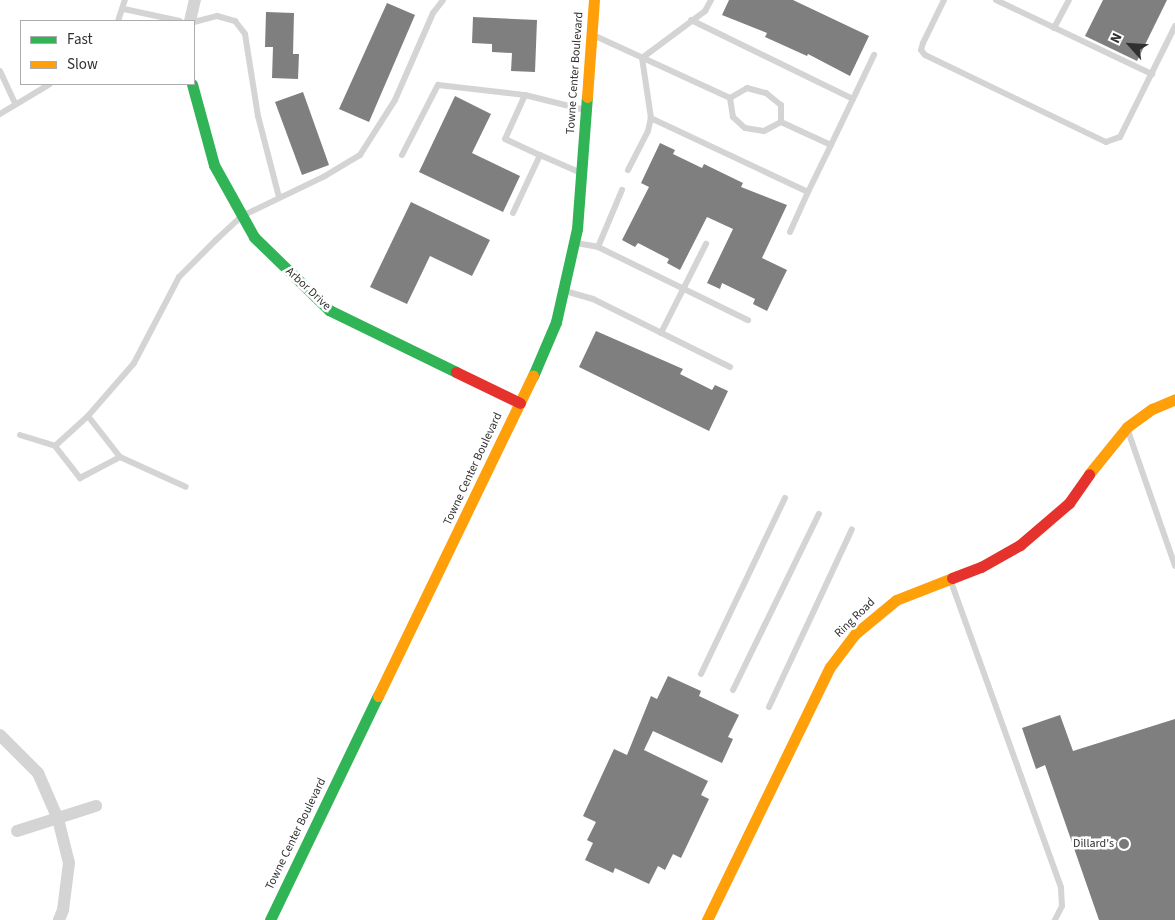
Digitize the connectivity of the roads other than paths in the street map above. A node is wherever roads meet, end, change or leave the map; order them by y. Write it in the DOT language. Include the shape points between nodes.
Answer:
graph roads {
  1 [pos="125,0"];
  2 [pos="195,0"];
  3 [pos="443,0"];
  4 [pos="594,0"];
  5 [pos="711,0"];
  6 [pos="944,0"];
  7 [pos="996,0"];
  8 [pos="1067,1"];
  9 [pos="124,9"];
  10 [pos="118,20"];
  11 [pos="175,20"];
  12 [pos="192,20"];
  13 [pos="691,20"];
  14 [pos="195,21"];
  15 [pos="1175,26"];
  16 [pos="1054,28"];
  17 [pos="591,35"];
  18 [pos="874,56"];
  19 [pos="642,58"];
  20 [pos="0,71"];
  21 [pos="1152,74"];
  22 [pos="48,85"];
  23 [pos="192,85"];
  24 [pos="525,95"];
  25 [pos="730,98"];
  26 [pos="853,100"];
  27 [pos="15,103"];
  28 [pos="586,110"];
  29 [pos="0,114"];
  30 [pos="650,118"];
  31 [pos="781,122"];
  32 [pos="831,145"];
  33 [pos="540,155"];
  34 [pos="402,156"];
  35 [pos="628,170"];
  36 [pos="581,172"];
  37 [pos="622,190"];
  38 [pos="808,192"];
  39 [pos="279,197"];
  40 [pos="513,213"];
  41 [pos="242,216"];
  42 [pos="790,232"];
  43 [pos="574,243"];
  44 [pos="706,244"];
  45 [pos="598,247"];
  46 [pos="683,289"];
  47 [pos="565,291"];
  48 [pos="748,320"];
  49 [pos="661,332"];
  50 [pos="730,367"];
  51 [pos="1175,399"];
  52 [pos="520,403"];
  53 [pos="88,416"];
  54 [pos="1127,427"];
  55 [pos="20,435"];
  56 [pos="54,446"];
  57 [pos="120,457"];
  58 [pos="186,487"];
  59 [pos="785,498"];
  60 [pos="819,514"];
  61 [pos="852,530"];
  62 [pos="1175,566"];
  63 [pos="950,578"];
  64 [pos="701,674"];
  65 [pos="733,690"];
  66 [pos="769,707"];
  67 [pos="0,735"];
  68 [pos="96,806"];
  69 [pos="58,819"];
  70 [pos="17,831"];
  71 [pos="59,920"];
  72 [pos="270,920"];
  73 [pos="707,920"];
  74 [pos="1055,920"];
  1 -- 9 [label="lane"];
  2 -- 12 [label="street"];
  3 -- 39 [label="lane" via="433,13 395,100 360,155 326,176"];
  4 -- 17 [label="street, Towne Center Boulevard"];
  5 -- 13 [label="lane" via="705,11"];
  6 -- 21 [label="lane" via="923,43 921,50 925,55 1106,142 1120,137"];
  7 -- 16 [label="lane"];
  8 -- 16 [label="lane"];
  9 -- 10 [label="lane"];
  9 -- 11 [label="lane"];
  13 -- 19 [label="lane"];
  13 -- 26 [label="lane"];
  14 -- 39 [label="lane" via="217,16 235,21 245,34 258,116"];
  15 -- 21 [label="lane"];
  16 -- 21 [label="lane"];
  17 -- 19 [label="lane"];
  17 -- 28 [label="street, Towne Center Boulevard"];
  18 -- 26 [label="lane"];
  19 -- 25 [label="lane"];
  19 -- 30 [label="lane"];
  20 -- 27 [label="lane"];
  22 -- 27 [label="lane"];
  23 -- 41 [label="street, Arbor Drive" via="214,165"];
  24 -- 28 [label="lane"];
  24 -- 33 [label="lane" via="505,139"];
  24 -- 34 [label="lane" via="438,85"];
  25 -- 31 [label="lane" via="733,117 745,128 764,131"];
  25 -- 31 [label="lane" via="747,88 766,93 781,105"];
  26 -- 32 [label="lane"];
  27 -- 29 [label="lane"];
  28 -- 36 [label="street, Towne Center Boulevard"];
  30 -- 35 [label="lane" via="648,131"];
  30 -- 38 [label="lane"];
  31 -- 32 [label="lane"];
  32 -- 38 [label="lane"];
  33 -- 36 [label="lane"];
  33 -- 40 [label="lane"];
  36 -- 43 [label="street, Towne Center Boulevard"];
  37 -- 45 [label="lane"];
  38 -- 42 [label="lane"];
  39 -- 41 [label="lane"];
  41 -- 52 [label="street, Arbor Drive" via="254,236 329,310"];
  41 -- 53 [label="lane" via="179,277 134,363"];
  43 -- 45 [label="lane"];
  43 -- 47 [label="street, Towne Center Boulevard"];
  44 -- 46 [label="lane"];
  45 -- 46 [label="lane"];
  46 -- 48 [label="lane"];
  46 -- 49 [label="lane"];
  47 -- 49 [label="lane" via="593,299"];
  47 -- 52 [label="street, Towne Center Boulevard" via="540,361"];
  49 -- 50 [label="lane"];
  51 -- 54 [label="street, Ring Road"];
  52 -- 72 [label="street, Towne Center Boulevard"];
  53 -- 56 [label="lane"];
  53 -- 57 [label="lane"];
  54 -- 62 [label="lane"];
  54 -- 63 [label="street, Ring Road" via="1054,518 1004,555"];
  55 -- 56 [label="lane"];
  56 -- 57 [label="lane" via="80,478"];
  57 -- 58 [label="lane"];
  59 -- 64 [label="lane"];
  60 -- 65 [label="lane"];
  61 -- 66 [label="lane"];
  63 -- 73 [label="street, Ring Road" via="890,604 867,622 840,651"];
  63 -- 74 [label="lane" via="1061,888 1062,906"];
  67 -- 69 [label="street" via="38,773"];
  68 -- 69 [label="street"];
  69 -- 70 [label="street"];
  69 -- 71 [label="street" via="69,863"];
}
